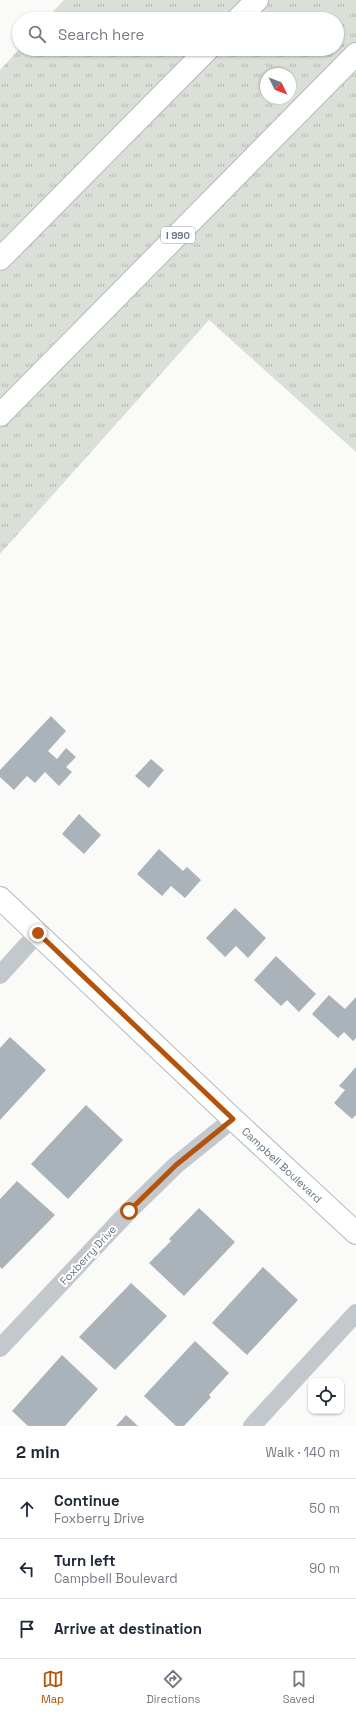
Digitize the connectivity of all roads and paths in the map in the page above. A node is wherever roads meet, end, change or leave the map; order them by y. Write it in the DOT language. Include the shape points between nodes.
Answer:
graph roads {
  1 [pos="257,0"];
  2 [pos="245,12"];
  3 [pos="356,54"];
  4 [pos="201,56"];
  5 [pos="0,259"];
  6 [pos="0,415"];
  7 [pos="0,898"];
  8 [pos="38,933"];
  9 [pos="0,975"];
  10 [pos="233,1119"];
  11 [pos="356,1233"];
  12 [pos="356,1313"];
  13 [pos="0,1348"];
  14 [pos="252,1426"];
  1 -- 2 [label="main road"];
  3 -- 6 [label="main road, I 990"];
  4 -- 5 [label="main road"];
  7 -- 8 [label="main road, Campbell Boulevard"];
  8 -- 9 [label="street"];
  8 -- 10 [label="main road, Campbell Boulevard"];
  10 -- 11 [label="main road, Campbell Boulevard"];
  10 -- 13 [label="street, Foxberry Drive" via="176,1165 129,1211"];
  12 -- 14 [label="street"];
}
